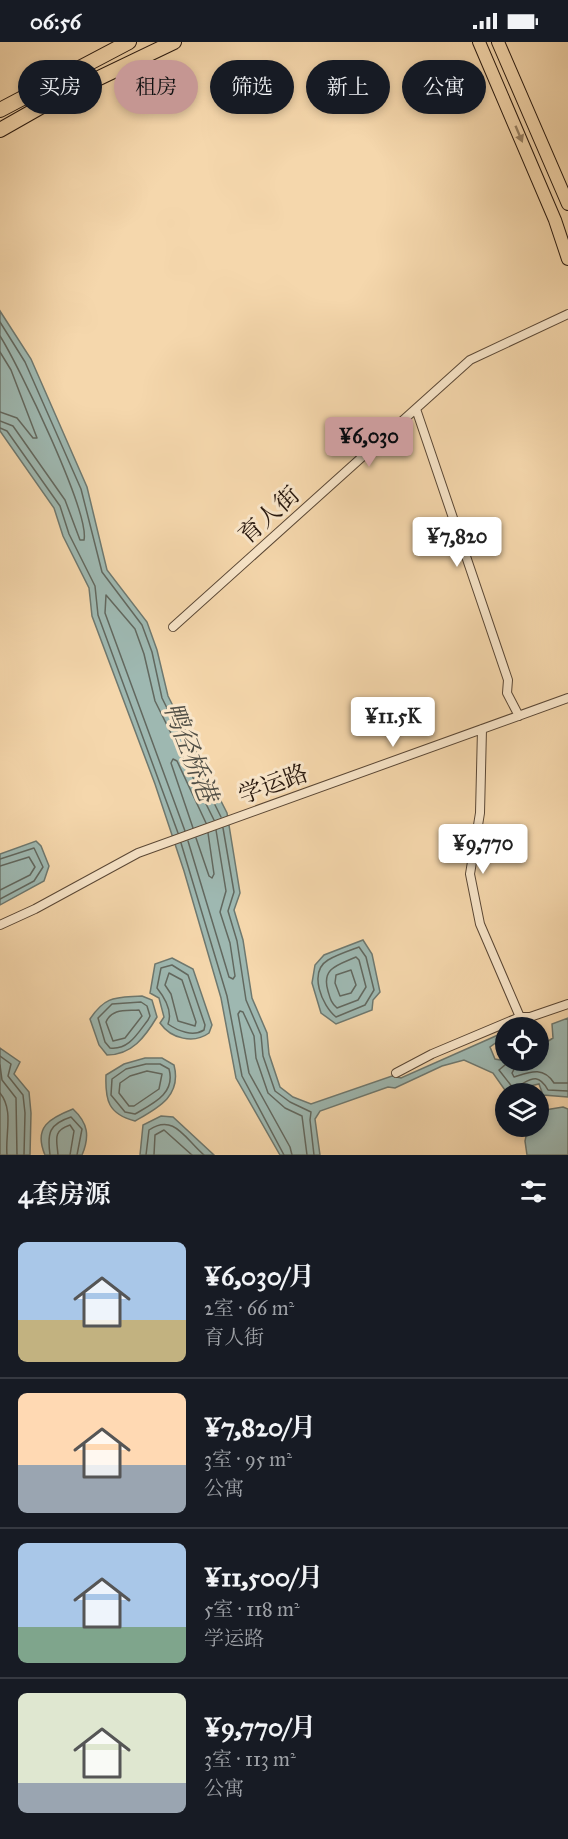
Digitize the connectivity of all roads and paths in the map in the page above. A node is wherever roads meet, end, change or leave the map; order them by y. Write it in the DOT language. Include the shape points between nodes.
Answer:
graph roads {
  1 [pos="129,42"];
  2 [pos="174,42"];
  3 [pos="479,42"];
  4 [pos="498,42"];
  5 [pos="0,110"];
  6 [pos="0,130"];
  7 [pos="568,204"];
  8 [pos="568,260"];
  9 [pos="568,315"];
  10 [pos="416,409"];
  11 [pos="173,627"];
  12 [pos="568,698"];
  13 [pos="519,716"];
  14 [pos="482,729"];
  15 [pos="0,925"];
  16 [pos="568,1004"];
  17 [pos="520,1017"];
  18 [pos="530,1017"];
  19 [pos="495,1028"];
  20 [pos="396,1073"];
  1 -- 5 [label="highway"];
  2 -- 6 [label="highway" via="60,96"];
  3 -- 8 [label="main road, one-way" via="555,220"];
  4 -- 7 [label="main road"];
  9 -- 10 [label="street, 育人街" via="470,360"];
  10 -- 11 [label="street, 育人街"];
  10 -- 13 [label="street" via="508,680 507,693"];
  12 -- 13 [label="street, 学运路"];
  13 -- 14 [label="street, 学运路"];
  14 -- 15 [label="street, 学运路" via="138,853"];
  14 -- 17 [label="street" via="480,813 470,874 480,924"];
  16 -- 18 [label="street"];
  19 -- 20 [label="street"];
}
